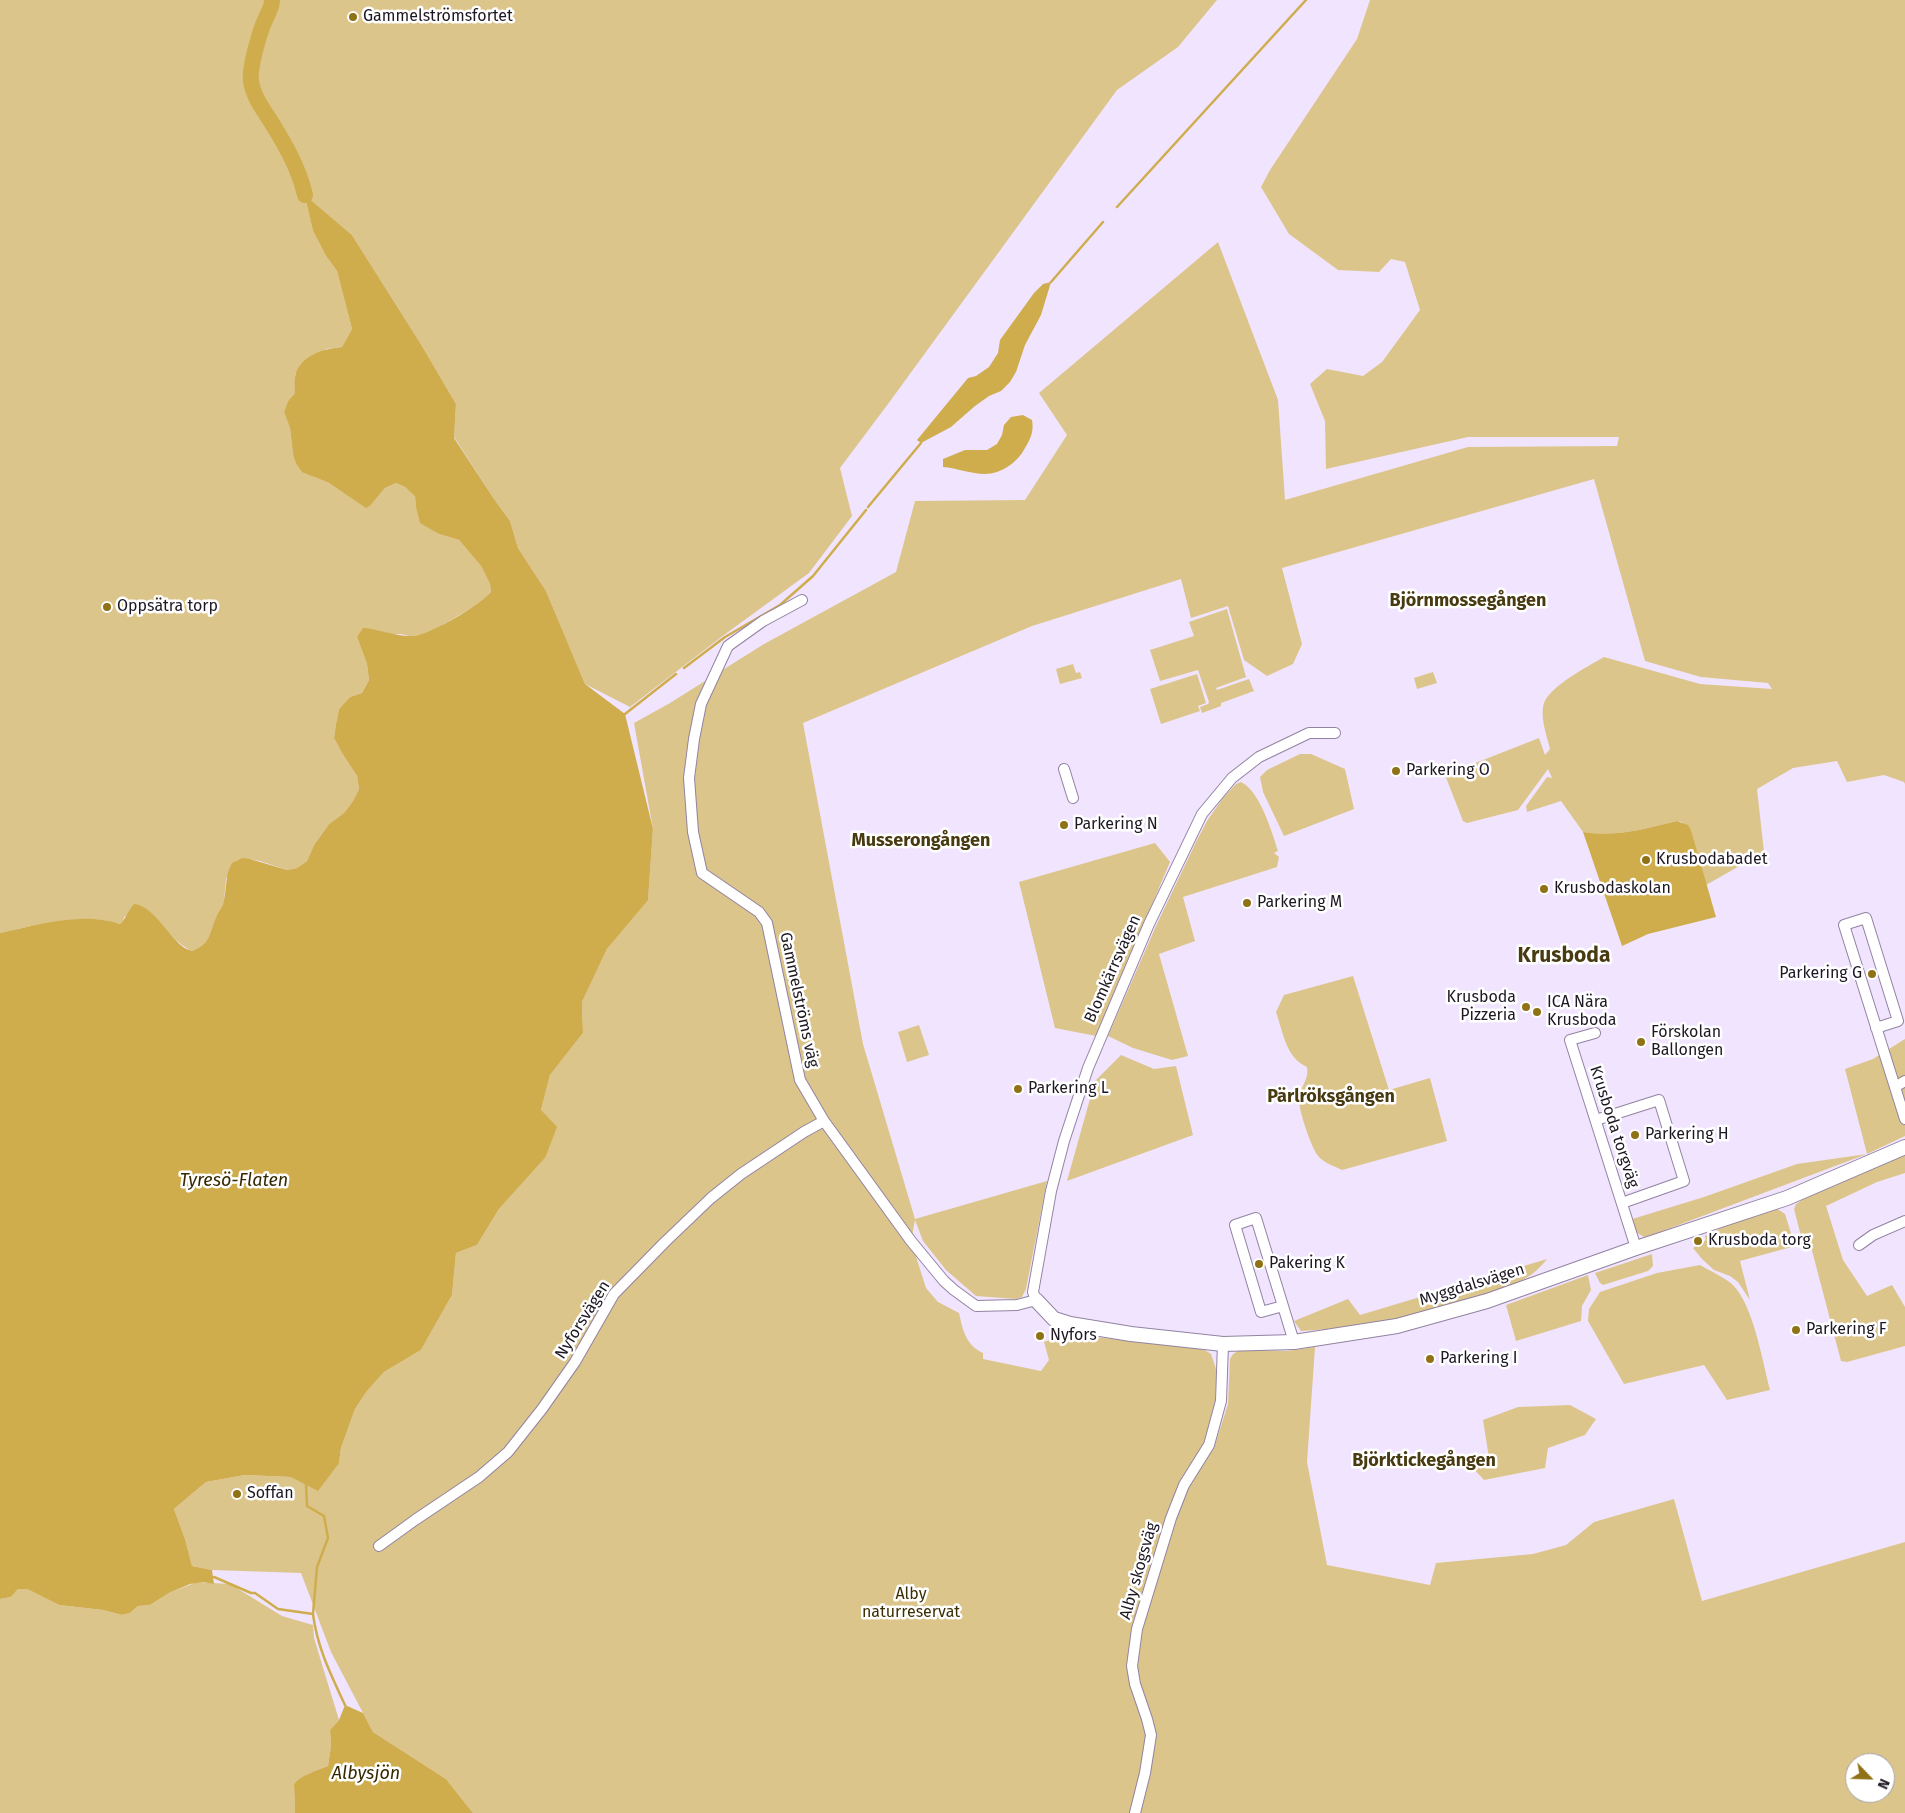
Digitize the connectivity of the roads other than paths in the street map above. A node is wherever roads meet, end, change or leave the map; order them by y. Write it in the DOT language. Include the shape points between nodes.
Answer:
graph roads {
  1 [pos="802,600"];
  2 [pos="1335,733"];
  3 [pos="1064,769"];
  4 [pos="1073,798"];
  5 [pos="1876,1028"];
  6 [pos="1595,1033"];
  7 [pos="1905,1081"];
  8 [pos="1895,1087"];
  9 [pos="1905,1119"];
  10 [pos="1596,1120"];
  11 [pos="824,1121"];
  12 [pos="1905,1147"];
  13 [pos="1622,1203"];
  14 [pos="1905,1221"];
  15 [pos="1859,1245"];
  16 [pos="1636,1248"];
  17 [pos="1036,1300"];
  18 [pos="1283,1306"];
  19 [pos="1294,1342"];
  20 [pos="1223,1344"];
  21 [pos="380,1546"];
  22 [pos="1135,1813"];
  1 -- 11 [label="street, Gammelströms väg" via="763,621 728,646 701,704 689,778 693,832 702,873 759,912 767,923 800,1080"];
  2 -- 17 [label="street, Blomkärrsvägen" via="1309,734 1260,757 1232,778 1202,814 1145,933 1085,1078 1051,1191 1033,1292"];
  3 -- 4 [label="street"];
  5 -- 5 [label="street" via="1898,1021 1866,918 1844,925"];
  5 -- 8 [label="street"];
  6 -- 10 [label="street, Krusboda torgväg" via="1570,1040"];
  7 -- 8 [label="street"];
  8 -- 9 [label="street"];
  10 -- 13 [label="street, Krusboda torgväg"];
  10 -- 13 [label="street" via="1659,1100 1662,1109 1684,1181"];
  11 -- 17 [label="street, Gammelströms väg" via="944,1281 976,1306 1017,1306"];
  11 -- 21 [label="street, Nyforsvägen" via="741,1174 665,1242 614,1294 575,1362 508,1452"];
  12 -- 16 [label="street, Myggdalsvägen" via="1787,1198"];
  13 -- 16 [label="street, Krusboda torgväg"];
  14 -- 15 [label="street" via="1873,1234"];
  16 -- 19 [label="street, Myggdalsvägen" via="1487,1301 1397,1326"];
  17 -- 20 [label="street, Myggdalsvägen" via="1054,1319 1070,1324"];
  18 -- 18 [label="street" via="1262,1312 1234,1225 1256,1218"];
  18 -- 19 [label="street"];
  19 -- 20 [label="street, Myggdalsvägen"];
  20 -- 22 [label="street, Alby skogsväg" via="1221,1401 1209,1445 1184,1485 1170,1518 1137,1629 1132,1666 1151,1735"];
}
